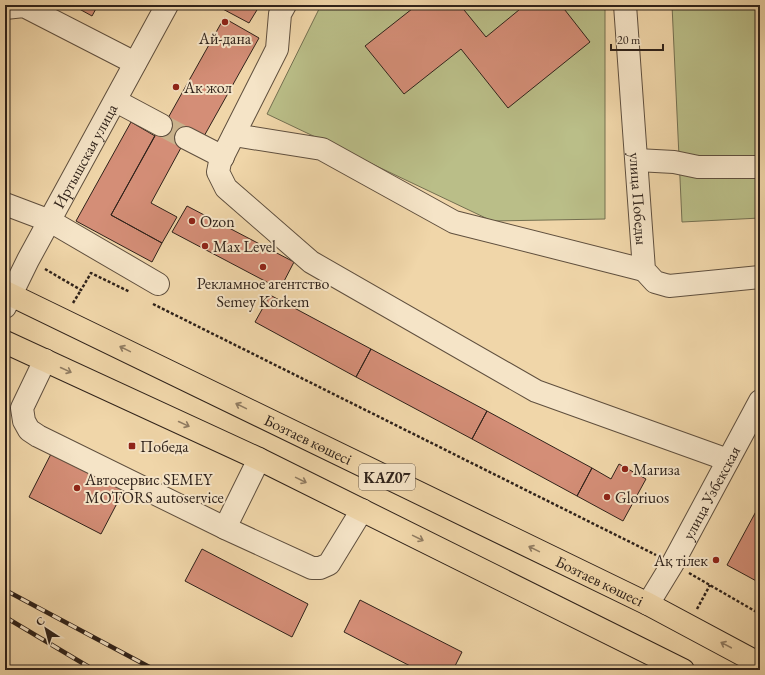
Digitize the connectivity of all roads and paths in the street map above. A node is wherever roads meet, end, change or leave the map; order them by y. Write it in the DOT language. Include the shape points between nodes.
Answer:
graph roads {
  1 [pos="166,5"];
  2 [pos="285,5"];
  3 [pos="625,5"];
  4 [pos="18,6"];
  5 [pos="135,63"];
  6 [pos="116,101"];
  7 [pos="161,125"];
  8 [pos="234,135"];
  9 [pos="186,138"];
  10 [pos="223,157"];
  11 [pos="637,160"];
  12 [pos="760,167"];
  13 [pos="5,204"];
  14 [pos="50,221"];
  15 [pos="28,260"];
  16 [pos="644,270"];
  17 [pos="760,277"];
  18 [pos="153,293"];
  19 [pos="134,294"];
  20 [pos="7,298"];
  21 [pos="5,342"];
  22 [pos="45,360"];
  23 [pos="760,401"];
  24 [pos="259,459"];
  25 [pos="728,460"];
  26 [pos="362,510"];
  27 [pos="225,528"];
  28 [pos="673,563"];
  29 [pos="710,585"];
  30 [pos="648,604"];
  31 [pos="760,614"];
  32 [pos="688,625"];
  33 [pos="760,664"];
  34 [pos="683,670"];
  1 -- 5 [label="street, Иртышская улица"];
  2 -- 8 [label="street" via="280,14 277,49"];
  3 -- 11 [label="street, улица Победы"];
  4 -- 5 [label="street"];
  5 -- 6 [label="street, Иртышская улица"];
  6 -- 7 [label="street"];
  6 -- 14 [label="street, Иртышская улица"];
  8 -- 10 [label="street"];
  8 -- 16 [label="street" via="322,149 454,222"];
  9 -- 10 [label="street"];
  10 -- 25 [label="street" via="218,172 226,188 310,262 536,391"];
  11 -- 12 [label="street" via="674,162 698,167"];
  11 -- 16 [label="street, улица Победы"];
  13 -- 14 [label="street"];
  14 -- 15 [label="street, Иртышская улица"];
  14 -- 18 [label="street"];
  15 -- 19 [label="path" via="81,290 91,273"];
  15 -- 20 [label="street, Иртышская улица"];
  16 -- 17 [label="street" via="655,282 669,286"];
  18 -- 28 [label="path"];
  30 -- 20 [label="highway, Бозтаев көшесі / KAZ07, one-way"];
  21 -- 22 [label="highway, KAZ07"];
  22 -- 24 [label="highway, KAZ07, one-way"];
  22 -- 27 [label="street" via="22,408 24,421 29,430"];
  23 -- 25 [label="street, улица Узбекская"];
  24 -- 26 [label="highway, KAZ07, one-way"];
  24 -- 27 [label="street"];
  25 -- 28 [label="street, улица Узбекская"];
  26 -- 27 [label="street" via="329,564 320,568 312,568"];
  26 -- 34 [label="highway, KAZ07, one-way"];
  28 -- 29 [label="path"];
  28 -- 30 [label="street, улица Узбекская"];
  29 -- 31 [label="path"];
  29 -- 32 [label="path"];
  30 -- 32 [label="highway, Бозтаев көшесі / KAZ07"];
  33 -- 32 [label="highway, Бозтаев көшесі / KAZ07, one-way"];
}
